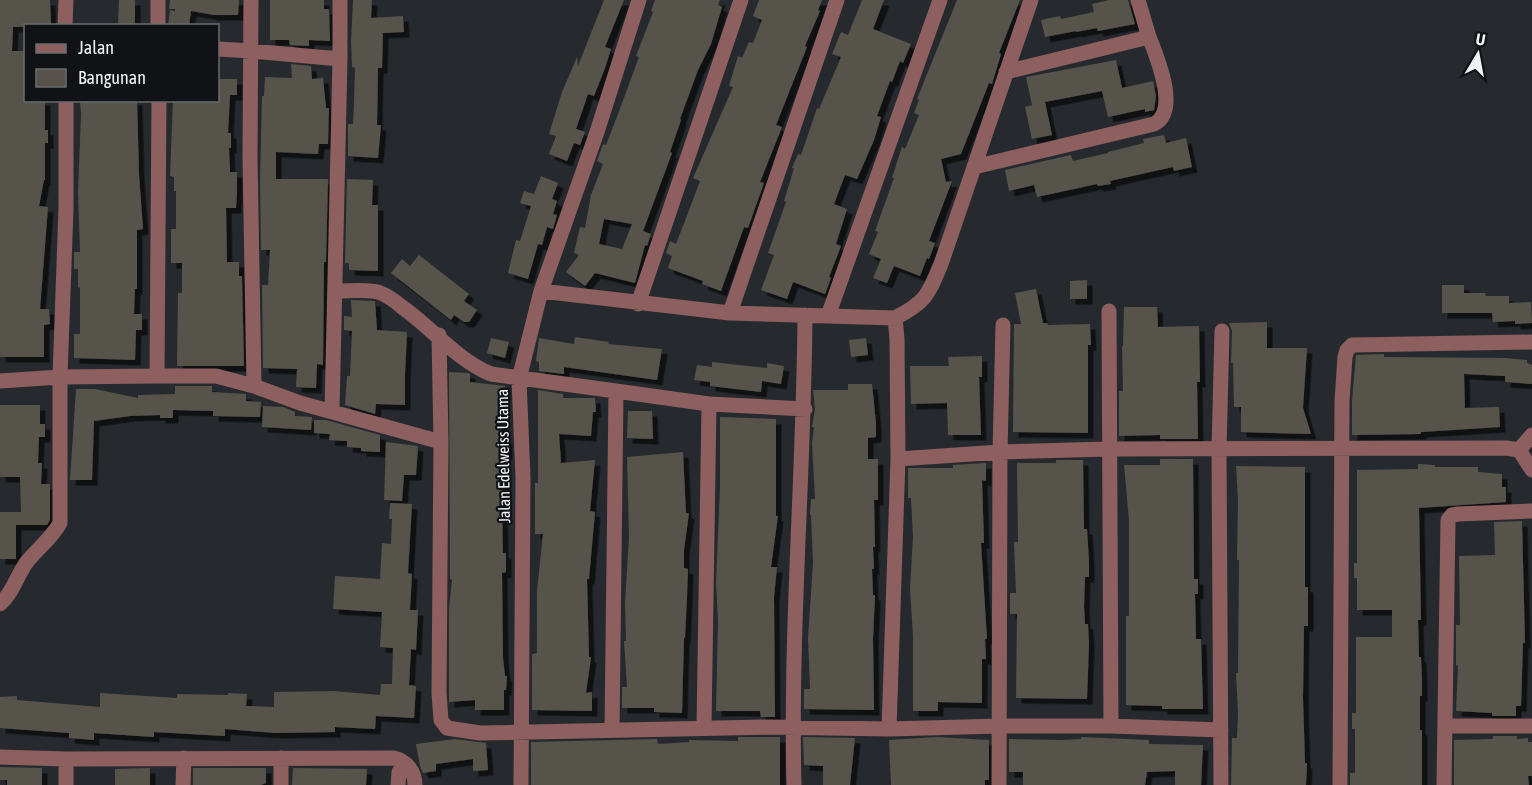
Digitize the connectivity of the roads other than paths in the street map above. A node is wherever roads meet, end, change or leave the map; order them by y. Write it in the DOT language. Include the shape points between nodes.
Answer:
graph roads {
  1 [pos="66,0"];
  2 [pos="158,0"];
  3 [pos="251,0"];
  4 [pos="340,0"];
  5 [pos="639,0"];
  6 [pos="741,0"];
  7 [pos="837,0"];
  8 [pos="940,0"];
  9 [pos="1031,0"];
  10 [pos="1138,0"];
  11 [pos="65,24"];
  12 [pos="158,24"];
  13 [pos="1149,37"];
  14 [pos="219,50"];
  15 [pos="251,51"];
  16 [pos="340,59"];
  17 [pos="1006,72"];
  18 [pos="66,102"];
  19 [pos="159,102"];
  20 [pos="974,167"];
  21 [pos="336,291"];
  22 [pos="542,291"];
  23 [pos="638,304"];
  24 [pos="1109,311"];
  25 [pos="730,313"];
  26 [pos="805,315"];
  27 [pos="828,316"];
  28 [pos="895,318"];
  29 [pos="1003,325"];
  30 [pos="1222,331"];
  31 [pos="439,335"];
  32 [pos="1532,342"];
  33 [pos="60,376"];
  34 [pos="158,376"];
  35 [pos="519,379"];
  36 [pos="0,381"];
  37 [pos="254,386"];
  38 [pos="616,391"];
  39 [pos="710,404"];
  40 [pos="805,409"];
  41 [pos="332,411"];
  42 [pos="1532,435"];
  43 [pos="441,442"];
  44 [pos="1342,448"];
  45 [pos="1109,449"];
  46 [pos="1219,450"];
  47 [pos="1519,450"];
  48 [pos="1000,453"];
  49 [pos="898,459"];
  50 [pos="1532,470"];
  51 [pos="1532,511"];
  52 [pos="0,604"];
  53 [pos="1000,726"];
  54 [pos="1111,726"];
  55 [pos="1445,726"];
  56 [pos="1532,726"];
  57 [pos="704,728"];
  58 [pos="792,729"];
  59 [pos="889,729"];
  60 [pos="612,730"];
  61 [pos="1221,730"];
  62 [pos="522,733"];
  63 [pos="0,757"];
  64 [pos="184,758"];
  65 [pos="280,758"];
  66 [pos="66,759"];
  67 [pos="406,765"];
  68 [pos="66,785"];
  69 [pos="183,785"];
  70 [pos="281,785"];
  71 [pos="398,785"];
  72 [pos="416,785"];
  73 [pos="521,785"];
  74 [pos="794,785"];
  75 [pos="999,785"];
  76 [pos="1221,785"];
  77 [pos="1340,785"];
  78 [pos="1444,785"];
  1 -- 11 [label="street"];
  2 -- 12 [label="street"];
  3 -- 15 [label="street"];
  4 -- 16 [label="street"];
  5 -- 22 [label="street, Jalan Edelweiss Utama"];
  6 -- 23 [label="street"];
  7 -- 25 [label="street"];
  8 -- 27 [label="street"];
  9 -- 17 [label="street"];
  10 -- 13 [label="street"];
  13 -- 17 [label="street"];
  13 -- 20 [label="street" via="1167,99 1159,122"];
  14 -- 15 [label="street"];
  15 -- 16 [label="street"];
  15 -- 37 [label="street"];
  16 -- 21 [label="street"];
  17 -- 20 [label="street"];
  18 -- 33 [label="street"];
  19 -- 34 [label="street"];
  20 -- 28 [label="street" via="929,294 913,309"];
  21 -- 31 [label="street" via="378,292"];
  21 -- 41 [label="street"];
  22 -- 23 [label="street"];
  22 -- 35 [label="street, Jalan Edelweiss Utama"];
  23 -- 25 [label="street"];
  24 -- 45 [label="street"];
  25 -- 26 [label="street"];
  26 -- 27 [label="street"];
  26 -- 40 [label="street"];
  27 -- 28 [label="street"];
  28 -- 49 [label="street"];
  29 -- 48 [label="street"];
  30 -- 46 [label="street"];
  31 -- 35 [label="street" via="479,369"];
  31 -- 43 [label="street"];
  32 -- 44 [label="street" via="1352,345 1345,357"];
  33 -- 34 [label="street"];
  33 -- 36 [label="street"];
  33 -- 52 [label="street" via="60,523 25,564"];
  34 -- 37 [label="street" via="216,376"];
  35 -- 38 [label="street"];
  35 -- 62 [label="street, Jalan Edelweiss Utama" via="523,478"];
  37 -- 41 [label="street"];
  38 -- 39 [label="street"];
  38 -- 60 [label="street"];
  39 -- 40 [label="street"];
  39 -- 57 [label="street"];
  40 -- 58 [label="street"];
  41 -- 43 [label="street"];
  42 -- 47 [label="street"];
  43 -- 62 [label="street" via="441,720 447,728 458,730"];
  44 -- 46 [label="street"];
  44 -- 47 [label="street"];
  44 -- 77 [label="street"];
  45 -- 46 [label="street"];
  45 -- 48 [label="street"];
  45 -- 54 [label="street"];
  46 -- 61 [label="street"];
  47 -- 50 [label="street"];
  48 -- 49 [label="street"];
  48 -- 53 [label="street"];
  49 -- 59 [label="street"];
  51 -- 55 [label="street" via="1458,513 1448,520"];
  53 -- 54 [label="street"];
  53 -- 59 [label="street"];
  53 -- 75 [label="street"];
  54 -- 61 [label="street"];
  55 -- 56 [label="street"];
  55 -- 78 [label="street"];
  57 -- 58 [label="street"];
  57 -- 60 [label="street"];
  58 -- 59 [label="street"];
  58 -- 74 [label="street"];
  60 -- 62 [label="street"];
  61 -- 76 [label="street"];
  62 -- 73 [label="street, Jalan Edelweiss Utama"];
  63 -- 66 [label="street"];
  64 -- 65 [label="street"];
  64 -- 66 [label="street"];
  64 -- 69 [label="street"];
  65 -- 67 [label="street" via="394,758"];
  65 -- 70 [label="street"];
  66 -- 68 [label="street"];
  67 -- 71 [label="street" via="399,772"];
  67 -- 72 [label="street" via="414,773"];
}
